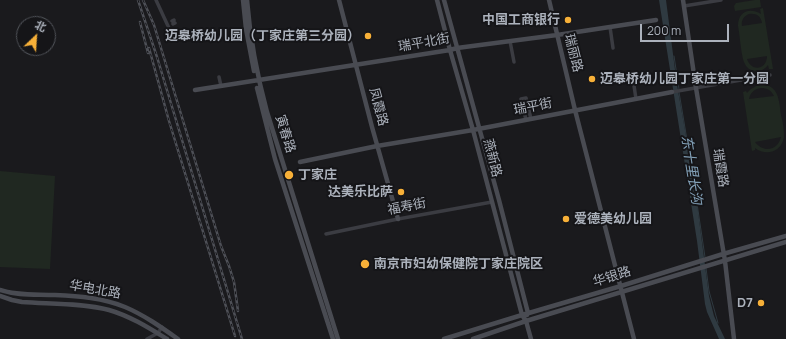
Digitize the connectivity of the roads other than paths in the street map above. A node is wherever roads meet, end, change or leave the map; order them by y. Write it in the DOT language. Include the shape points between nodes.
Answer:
graph roads {
  1 [pos="156,0"];
  2 [pos="242,0"];
  3 [pos="247,0"];
  4 [pos="339,0"];
  5 [pos="437,0"];
  6 [pos="444,0"];
  7 [pos="549,0"];
  8 [pos="683,0"];
  9 [pos="721,0"];
  10 [pos="684,6"];
  11 [pos="656,20"];
  12 [pos="610,27"];
  13 [pos="557,35"];
  14 [pos="174,39"];
  15 [pos="510,41"];
  16 [pos="457,48"];
  17 [pos="613,48"];
  18 [pos="450,50"];
  19 [pos="514,62"];
  20 [pos="355,65"];
  21 [pos="770,75"];
  22 [pos="219,77"];
  23 [pos="633,79"];
  24 [pos="257,80"];
  25 [pos="221,86"];
  26 [pos="696,88"];
  27 [pos="195,90"];
  28 [pos="672,92"];
  29 [pos="636,99"];
  30 [pos="575,110"];
  31 [pos="528,119"];
  32 [pos="480,129"];
  33 [pos="473,130"];
  34 [pos="377,146"];
  35 [pos="300,162"];
  36 [pos="492,202"];
  37 [pos="398,219"];
  38 [pos="326,234"];
  39 [pos="786,236"];
  40 [pos="786,242"];
  41 [pos="723,254"];
  42 [pos="725,261"];
  43 [pos="621,286"];
  44 [pos="0,290"];
  45 [pos="622,292"];
  46 [pos="0,296"];
  47 [pos="528,313"];
  48 [pos="522,315"];
  49 [pos="526,321"];
  50 [pos="162,327"];
  51 [pos="158,333"];
  52 [pos="147,339"];
  53 [pos="167,339"];
  54 [pos="178,339"];
  55 [pos="333,339"];
  56 [pos="338,339"];
  57 [pos="444,339"];
  58 [pos="473,339"];
  59 [pos="532,339"];
  60 [pos="634,339"];
  61 [pos="734,339"];
  1 -- 14 [label="street" via="171,23"];
  2 -- 24 [label="street, 寅春路"];
  3 -- 24 [label="street, 寅春路"];
  4 -- 20 [label="street, 凤霞路"];
  5 -- 18 [label="street, 燕新路"];
  6 -- 16 [label="street, 燕新路"];
  7 -- 13 [label="street, 瑞丽路"];
  8 -- 10 [label="street, 瑞霞路"];
  9 -- 10 [label="street"];
  10 -- 26 [label="street, 瑞霞路"];
  11 -- 12 [label="street, 瑞平北街"];
  12 -- 13 [label="street, 瑞平北街"];
  12 -- 17 [label="street"];
  13 -- 15 [label="street, 瑞平北街"];
  13 -- 30 [label="street, 瑞丽路"];
  15 -- 16 [label="street, 瑞平北街"];
  15 -- 19 [label="street"];
  16 -- 18 [label="street, 瑞平北街"];
  16 -- 32 [label="street, 燕新路"];
  18 -- 20 [label="street, 瑞平北街"];
  18 -- 33 [label="street, 燕新路"];
  20 -- 24 [label="street, 瑞平北街"];
  20 -- 34 [label="street, 凤霞路"];
  21 -- 26 [label="street, 瑞平街"];
  22 -- 25 [label="street"];
  23 -- 29 [label="street"];
  24 -- 25 [label="street, 瑞平北街"];
  24 -- 55 [label="street, 寅春路" via="275,159"];
  24 -- 56 [label="street, 寅春路"];
  25 -- 27 [label="street, 瑞平北街"];
  26 -- 28 [label="street, 瑞平街"];
  26 -- 41 [label="street, 瑞霞路"];
  28 -- 29 [label="street, 瑞平街"];
  29 -- 30 [label="street, 瑞平街"];
  30 -- 31 [label="street, 瑞平街"];
  30 -- 43 [label="street, 瑞丽路"];
  31 -- 31 [label="street" via="526,98 522,99"];
  31 -- 32 [label="street, 瑞平街"];
  32 -- 33 [label="street, 瑞平街"];
  32 -- 47 [label="street, 燕新路"];
  33 -- 34 [label="street, 瑞平街"];
  33 -- 36 [label="street, 燕新路"];
  34 -- 35 [label="street, 瑞平街"];
  34 -- 37 [label="street, 凤霞路"];
  36 -- 37 [label="street, 福寿街"];
  36 -- 48 [label="street, 燕新路"];
  37 -- 38 [label="street, 福寿街"];
  39 -- 41 [label="street, 华银路"];
  40 -- 42 [label="street, 华银路"];
  41 -- 42 [label="street, 瑞霞路"];
  41 -- 43 [label="street, 华银路"];
  42 -- 45 [label="street, 华银路"];
  42 -- 61 [label="street, 瑞霞路"];
  43 -- 45 [label="street, 瑞丽路"];
  43 -- 47 [label="street, 华银路"];
  44 -- 50 [label="street, 华电北路" via="99,299 125,307"];
  45 -- 49 [label="street, 华银路"];
  45 -- 60 [label="street, 瑞丽路"];
  46 -- 51 [label="street, 华电北路" via="22,302 103,309 134,320"];
  47 -- 48 [label="street, 华银路"];
  47 -- 49 [label="street, 燕新路"];
  48 -- 49 [label="street, 燕新路"];
  48 -- 57 [label="street, 华银路"];
  49 -- 58 [label="street, 华银路"];
  49 -- 59 [label="street, 燕新路"];
  50 -- 51 [label="street"];
  50 -- 54 [label="street, 华电北路"];
  51 -- 52 [label="street"];
  51 -- 53 [label="street, 华电北路"];
}
